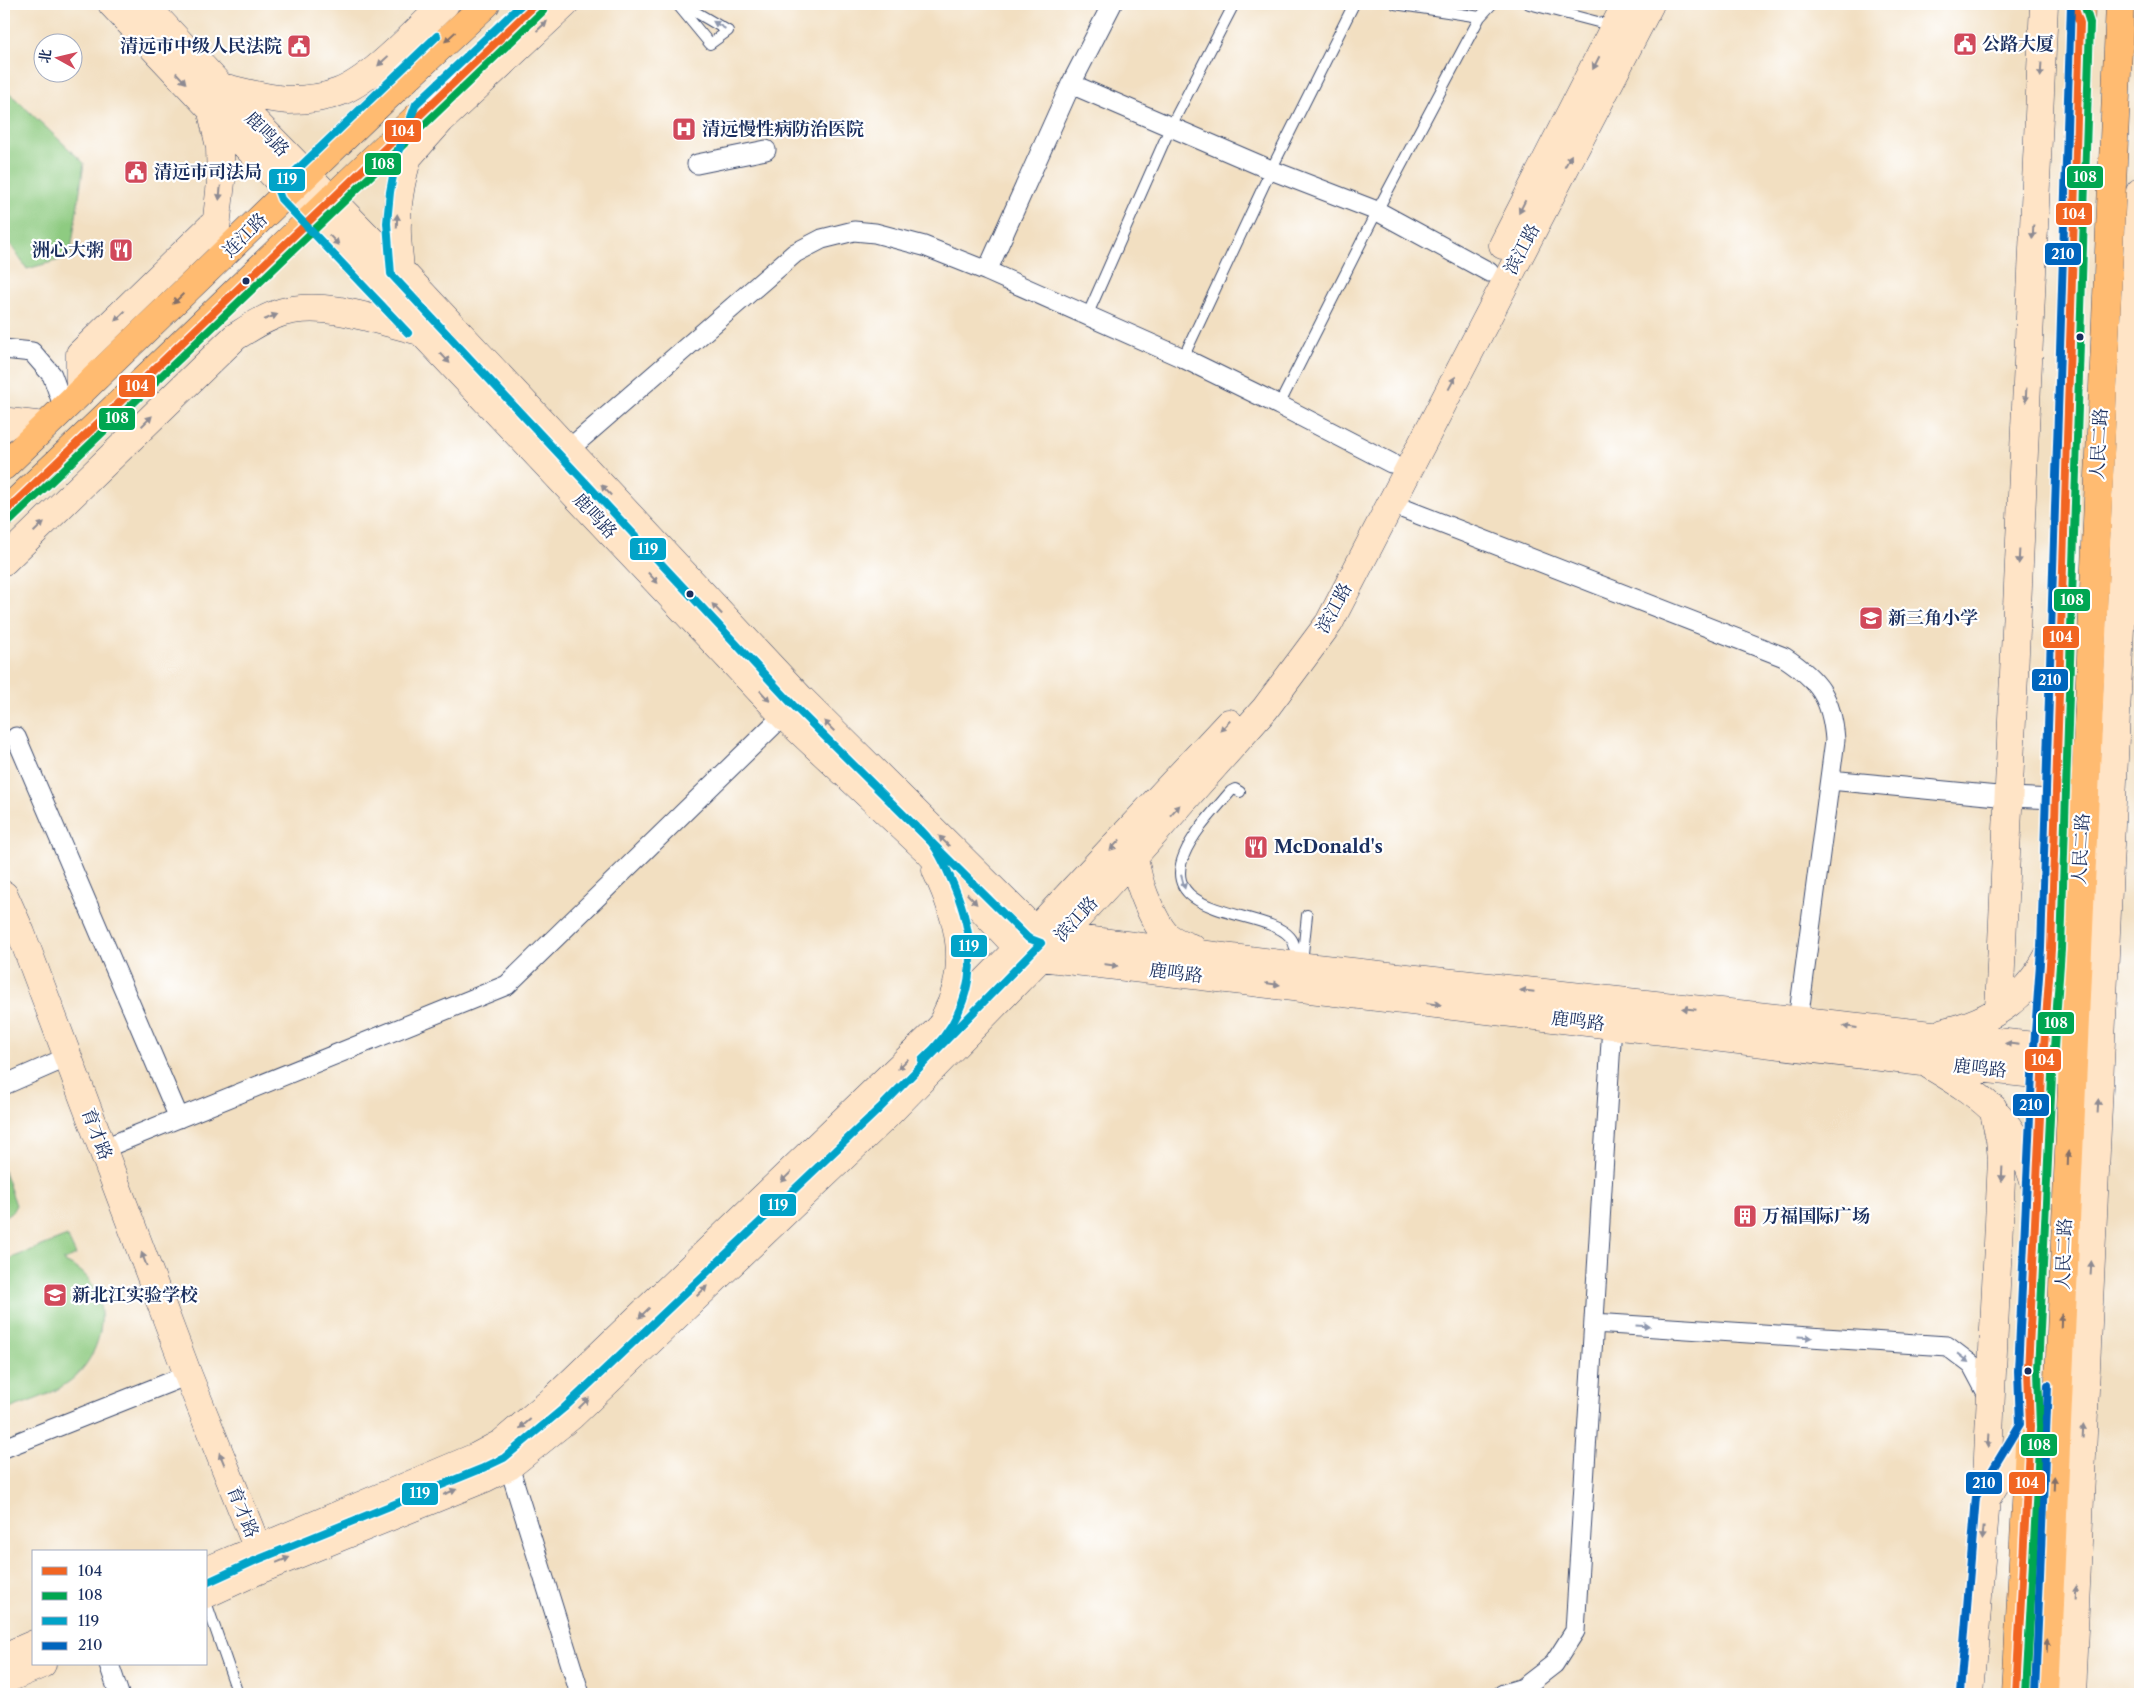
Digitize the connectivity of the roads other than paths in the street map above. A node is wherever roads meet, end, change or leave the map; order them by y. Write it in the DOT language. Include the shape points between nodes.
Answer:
graph roads {
  1 [pos="112,4"];
  2 [pos="144,4"];
  3 [pos="445,4"];
  4 [pos="486,4"];
  5 [pos="536,4"];
  6 [pos="565,4"];
  7 [pos="677,4"];
  8 [pos="682,4"];
  9 [pos="1112,4"];
  10 [pos="1234,4"];
  11 [pos="1354,4"];
  12 [pos="1395,4"];
  13 [pos="1492,4"];
  14 [pos="1529,4"];
  15 [pos="1650,4"];
  16 [pos="2044,4"];
  17 [pos="2078,10"];
  18 [pos="2121,12"];
  19 [pos="1620,15"];
  20 [pos="1480,17"];
  21 [pos="405,41"];
  22 [pos="424,61"];
  23 [pos="1071,84"];
  24 [pos="216,99"];
  25 [pos="425,108"];
  26 [pos="1171,126"];
  27 [pos="766,150"];
  28 [pos="407,158"];
  29 [pos="697,164"];
  30 [pos="1271,170"];
  31 [pos="297,183"];
  32 [pos="2140,192"];
  33 [pos="322,208"];
  34 [pos="1377,212"];
  35 [pos="217,220"];
  36 [pos="209,269"];
  37 [pos="400,270"];
  38 [pos="987,270"];
  39 [pos="1489,272"];
  40 [pos="1087,316"];
  41 [pos="420,331"];
  42 [pos="4,349"];
  43 [pos="1183,358"];
  44 [pos="1280,405"];
  45 [pos="63,409"];
  46 [pos="4,427"];
  47 [pos="568,450"];
  48 [pos="66,454"];
  49 [pos="112,455"];
  50 [pos="1391,463"];
  51 [pos="4,466"];
  52 [pos="1389,503"];
  53 [pos="4,513"];
  54 [pos="4,561"];
  55 [pos="792,707"];
  56 [pos="16,737"];
  57 [pos="1830,780"];
  58 [pos="1240,792"];
  59 [pos="2008,797"];
  60 [pos="2055,799"];
  61 [pos="927,850"];
  62 [pos="1136,854"];
  63 [pos="4,895"];
  64 [pos="1307,915"];
  65 [pos="9,936"];
  66 [pos="1038,943"];
  67 [pos="2050,950"];
  68 [pos="1215,955"];
  69 [pos="1299,967"];
  70 [pos="1999,1010"];
  71 [pos="1798,1020"];
  72 [pos="1612,1025"];
  73 [pos="938,1030"];
  74 [pos="2044,1048"];
  75 [pos="1925,1049"];
  76 [pos="60,1061"];
  77 [pos="2072,1067"];
  78 [pos="2042,1075"];
  79 [pos="4,1084"];
  80 [pos="1993,1108"];
  81 [pos="179,1118"];
  82 [pos="102,1149"];
  83 [pos="2038,1192"];
  84 [pos="1594,1323"];
  85 [pos="180,1378"];
  86 [pos="1990,1399"];
  87 [pos="2030,1427"];
  88 [pos="4,1448"];
  89 [pos="509,1466"];
  90 [pos="1986,1499"];
  91 [pos="252,1559"];
  92 [pos="208,1570"];
  93 [pos="208,1592"];
  94 [pos="208,1608"];
  95 [pos="32,1645"];
  96 [pos="4,1657"];
  97 [pos="37,1666"];
  98 [pos="110,1666"];
  99 [pos="4,1680"];
  100 [pos="119,1694"];
  101 [pos="238,1694"];
  102 [pos="579,1694"];
  103 [pos="1503,1694"];
  104 [pos="1970,1694"];
  105 [pos="2016,1694"];
  106 [pos="2045,1694"];
  107 [pos="2071,1694"];
  1 -- 24 [label="street, 鹿鸣路, one-way"];
  2 -- 24 [label="street, 鹿鸣路"];
  3 -- 21 [label="street"];
  4 -- 22 [label="main road, 连江路, one-way"];
  5 -- 25 [label="main road, 连江路"];
  28 -- 6 [label="street, one-way" via="441,120"];
  7 -- 8 [label="lane, one-way" via="710,44 728,31"];
  9 -- 23 [label="street"];
  10 -- 26 [label="lane"];
  11 -- 30 [label="lane"];
  12 -- 20 [label="lane"];
  13 -- 20 [label="lane"];
  14 -- 19 [label="lane"];
  52 -- 15 [label="street, 滨江路, one-way"];
  16 -- 59 [label="street, one-way"];
  17 -- 60 [label="main road, 人民二路"];
  18 -- 77 [label="main road, 人民二路"];
  19 -- 39 [label="street, 滨江路, one-way"];
  20 -- 34 [label="lane"];
  21 -- 22 [label="street"];
  21 -- 24 [label="street, one-way" via="366,77 338,92 289,100 264,97"];
  22 -- 31 [label="main road, 连江路"];
  23 -- 26 [label="street"];
  23 -- 38 [label="street"];
  24 -- 31 [label="street, 鹿鸣路"];
  24 -- 35 [label="street, one-way" via="221,182"];
  25 -- 28 [label="street"];
  25 -- 33 [label="main road, 连江路"];
  26 -- 30 [label="street"];
  26 -- 40 [label="lane"];
  27 -- 29 [label="street"];
  37 -- 28 [label="street, one-way" via="397,223"];
  30 -- 34 [label="street"];
  30 -- 43 [label="lane"];
  31 -- 33 [label="street, 鹿鸣路"];
  31 -- 36 [label="main road, 连江路"];
  107 -- 32 [label="street, 人民二路, one-way"];
  33 -- 37 [label="street, 鹿鸣路"];
  33 -- 41 [label="street, 鹿鸣路, one-way"];
  33 -- 48 [label="main road, 连江路"];
  34 -- 39 [label="street"];
  34 -- 44 [label="lane"];
  35 -- 36 [label="street"];
  35 -- 45 [label="street, one-way" via="80,354"];
  36 -- 45 [label="main road, 连江路, one-way"];
  37 -- 47 [label="street, 鹿鸣路"];
  38 -- 40 [label="street"];
  38 -- 47 [label="street" via="924,246 875,233 854,231 822,240 779,265"];
  39 -- 50 [label="street, 滨江路"];
  40 -- 43 [label="street"];
  49 -- 41 [label="street, one-way" via="236,337 258,322 284,312 312,308"];
  41 -- 55 [label="street, 鹿鸣路, one-way"];
  42 -- 45 [label="street" via="32,352 52,375"];
  43 -- 44 [label="street"];
  44 -- 50 [label="street"];
  45 -- 46 [label="street" via="9,422"];
  45 -- 51 [label="main road, 连江路"];
  55 -- 47 [label="street, 鹿鸣路, one-way"];
  48 -- 49 [label="street"];
  48 -- 53 [label="main road, 连江路"];
  54 -- 49 [label="street, one-way"];
  50 -- 66 [label="street, 滨江路, one-way" via="1314,613 1285,658"];
  52 -- 57 [label="street" via="1784,657 1815,681 1827,698 1835,740"];
  62 -- 52 [label="street, 滨江路, one-way" via="1265,709 1301,663 1329,623"];
  55 -- 61 [label="street, 鹿鸣路"];
  66 -- 55 [label="street, 鹿鸣路, one-way"];
  55 -- 81 [label="street" via="507,985"];
  56 -- 81 [label="street"];
  57 -- 59 [label="street"];
  57 -- 71 [label="street"];
  58 -- 69 [label="lane, one-way" via="1231,791 1193,837 1182,862 1181,884 1186,892 1218,909 1285,932 1295,947"];
  59 -- 60 [label="street"];
  59 -- 70 [label="street"];
  60 -- 67 [label="main road, 人民二路"];
  61 -- 66 [label="street, 鹿鸣路, one-way"];
  61 -- 73 [label="street" via="948,896 956,920 959,945 957,989"];
  62 -- 66 [label="street, 滨江路"];
  62 -- 68 [label="street" via="1136,872 1162,931 1175,942"];
  63 -- 65 [label="street, 育才路"];
  64 -- 69 [label="lane"];
  65 -- 76 [label="street, 育才路"];
  66 -- 68 [label="street, 鹿鸣路"];
  66 -- 72 [label="street, 鹿鸣路, one-way"];
  66 -- 73 [label="street, 滨江路"];
  89 -- 66 [label="street, 滨江路, one-way" via="571,1416 887,1115"];
  67 -- 70 [label="street" via="2044,966 2027,988"];
  67 -- 74 [label="main road, 人民二路"];
  68 -- 69 [label="street, 鹿鸣路"];
  71 -- 69 [label="street, 鹿鸣路, one-way"];
  70 -- 75 [label="street"];
  75 -- 71 [label="street, 鹿鸣路, one-way"];
  72 -- 75 [label="street, 鹿鸣路"];
  72 -- 84 [label="street"];
  73 -- 91 [label="street, 滨江路, one-way" via="569,1384 502,1444"];
  74 -- 75 [label="street, 鹿鸣路, one-way"];
  74 -- 77 [label="street, 鹿鸣路"];
  74 -- 78 [label="main road, 人民二路"];
  75 -- 78 [label="street, 鹿鸣路"];
  75 -- 80 [label="street" via="1962,1085"];
  76 -- 79 [label="street"];
  76 -- 82 [label="street, 育才路"];
  76 -- 85 [label="street, 育才路"];
  77 -- 78 [label="street, 鹿鸣路"];
  106 -- 77 [label="main road, 人民二路, one-way"];
  78 -- 83 [label="main road, 人民二路"];
  80 -- 83 [label="street" via="2024,1152"];
  80 -- 86 [label="street, one-way" via="2002,1159"];
  81 -- 82 [label="street"];
  85 -- 82 [label="street, 育才路, one-way"];
  83 -- 87 [label="main road, 人民二路" via="2028,1371"];
  84 -- 86 [label="street, one-way" via="1948,1346 1972,1365"];
  84 -- 103 [label="street" via="1575,1631 1554,1664 1523,1688"];
  85 -- 88 [label="street"];
  85 -- 91 [label="street, 育才路"];
  86 -- 90 [label="street, one-way"];
  87 -- 90 [label="street"];
  87 -- 105 [label="main road, 人民二路"];
  91 -- 89 [label="street, 滨江路, one-way" via="485,1478"];
  89 -- 102 [label="street"];
  90 -- 104 [label="street, one-way"];
  91 -- 92 [label="street, 滨江路"];
  91 -- 93 [label="street, 滨江路"];
  94 -- 101 [label="lane"];
  95 -- 96 [label="street"];
  97 -- 99 [label="street"];
  98 -- 100 [label="street"];
}
